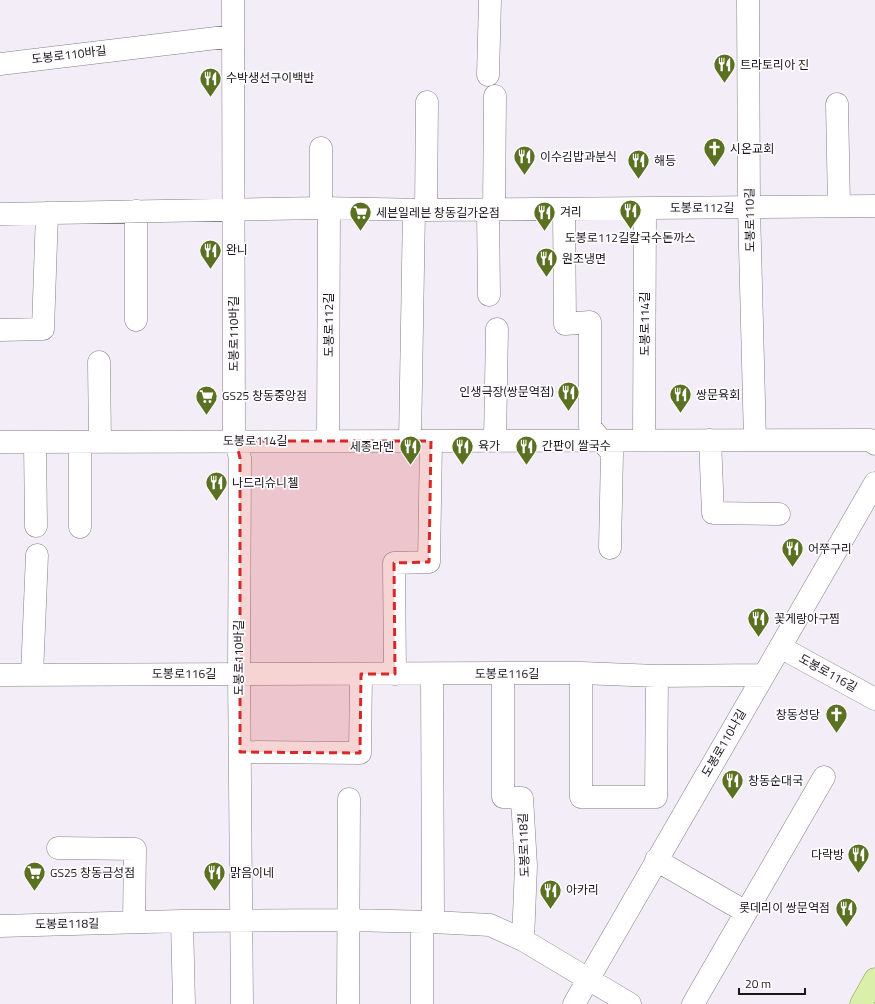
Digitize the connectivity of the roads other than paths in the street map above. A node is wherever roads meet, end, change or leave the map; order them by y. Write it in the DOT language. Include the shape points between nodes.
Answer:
graph roads {
  1 [pos="233,0"];
  2 [pos="490,0"];
  3 [pos="748,0"];
  4 [pos="233,36"];
  5 [pos="0,64"];
  6 [pos="488,75"];
  7 [pos="495,96"];
  8 [pos="427,102"];
  9 [pos="837,104"];
  10 [pos="321,148"];
  11 [pos="839,206"];
  12 [pos="875,206"];
  13 [pos="233,208"];
  14 [pos="325,208"];
  15 [pos="749,208"];
  16 [pos="491,209"];
  17 [pos="564,209"];
  18 [pos="645,209"];
  19 [pos="420,210"];
  20 [pos="136,211"];
  21 [pos="48,213"];
  22 [pos="0,214"];
  23 [pos="489,295"];
  24 [pos="136,320"];
  25 [pos="497,329"];
  26 [pos="0,330"];
  27 [pos="99,362"];
  28 [pos="601,440"];
  29 [pos="644,440"];
  30 [pos="710,440"];
  31 [pos="755,440"];
  32 [pos="236,441"];
  33 [pos="328,441"];
  34 [pos="410,441"];
  35 [pos="431,441"];
  36 [pos="495,441"];
  37 [pos="0,442"];
  38 [pos="34,442"];
  39 [pos="90,442"];
  40 [pos="875,444"];
  41 [pos="875,483"];
  42 [pos="779,514"];
  43 [pos="36,526"];
  44 [pos="80,527"];
  45 [pos="610,548"];
  46 [pos="37,555"];
  47 [pos="780,647"];
  48 [pos="239,673"];
  49 [pos="503,673"];
  50 [pos="581,673"];
  51 [pos="361,674"];
  52 [pos="395,674"];
  53 [pos="432,674"];
  54 [pos="0,675"];
  55 [pos="32,675"];
  56 [pos="764,675"];
  57 [pos="657,676"];
  58 [pos="875,699"];
  59 [pos="240,752"];
  60 [pos="824,777"];
  61 [pos="349,799"];
  62 [pos="58,848"];
  63 [pos="656,860"];
  64 [pos="746,912"];
  65 [pos="348,920"];
  66 [pos="182,921"];
  67 [pos="134,922"];
  68 [pos="241,922"];
  69 [pos="428,922"];
  70 [pos="0,926"];
  71 [pos="523,940"];
  72 [pos="875,979"];
  73 [pos="588,980"];
  74 [pos="184,1004"];
  75 [pos="242,1004"];
  76 [pos="348,1004"];
  77 [pos="422,1004"];
  78 [pos="574,1004"];
  79 [pos="630,1004"];
  80 [pos="693,1004"];
  81 [pos="861,1004"];
  1 -- 4 [label="street, 도봉로110바길"];
  2 -- 6 [label="street"];
  3 -- 15 [label="street, 도봉로110길"];
  4 -- 5 [label="street, 도봉로110바길"];
  4 -- 13 [label="street, 도봉로110바길"];
  7 -- 16 [label="street"];
  8 -- 19 [label="street"];
  9 -- 11 [label="street"];
  10 -- 14 [label="street, 도봉로112길"];
  11 -- 12 [label="street, 도봉로112길"];
  11 -- 15 [label="street, 도봉로112길"];
  13 -- 14 [label="street, 도봉로112길"];
  13 -- 20 [label="street, 도봉로112길"];
  13 -- 32 [label="street, 도봉로110바길"];
  14 -- 19 [label="street, 도봉로112길"];
  14 -- 33 [label="street, 도봉로112길"];
  15 -- 18 [label="street, 도봉로112길"];
  15 -- 31 [label="street, 도봉로110길"];
  16 -- 17 [label="street, 도봉로112길"];
  16 -- 19 [label="street, 도봉로112길"];
  16 -- 23 [label="street"];
  17 -- 18 [label="street, 도봉로112길"];
  17 -- 28 [label="street" via="565,324 590,322 590,427"];
  18 -- 29 [label="street, 도봉로114길"];
  19 -- 34 [label="street"];
  20 -- 21 [label="street, 도봉로112길"];
  20 -- 24 [label="street"];
  21 -- 22 [label="street, 도봉로112길"];
  21 -- 26 [label="street" via="43,329"];
  25 -- 36 [label="street"];
  27 -- 39 [label="street"];
  28 -- 29 [label="street, 도봉로114길"];
  28 -- 36 [label="street, 도봉로114길"];
  28 -- 45 [label="street" via="612,454"];
  29 -- 30 [label="street, 도봉로114길"];
  30 -- 31 [label="street, 도봉로114길"];
  30 -- 42 [label="street" via="713,513"];
  31 -- 40 [label="street, 도봉로114길" via="870,440"];
  32 -- 33 [label="street, 도봉로114길"];
  32 -- 39 [label="street, 도봉로114길"];
  32 -- 48 [label="street, 도봉로110바길" via="240,458"];
  33 -- 34 [label="street, 도봉로114길"];
  34 -- 35 [label="street, 도봉로114길"];
  35 -- 36 [label="street, 도봉로114길"];
  35 -- 52 [label="street" via="429,562 394,564"];
  37 -- 38 [label="street, 도봉로114길"];
  38 -- 39 [label="street, 도봉로114길"];
  38 -- 43 [label="street"];
  39 -- 44 [label="street"];
  41 -- 47 [label="street, 도봉로110나길"];
  46 -- 55 [label="street"];
  47 -- 56 [label="street, 도봉로110나길"];
  47 -- 58 [label="street, 도봉로116길"];
  48 -- 51 [label="street, 도봉로116길"];
  48 -- 55 [label="street, 도봉로116길"];
  48 -- 59 [label="street, 도봉로110바길"];
  49 -- 50 [label="street, 도봉로116길"];
  49 -- 53 [label="street, 도봉로116길"];
  49 -- 71 [label="street, 도봉로118길" via="503,798 522,798 526,866"];
  50 -- 57 [label="street, 도봉로116길"];
  50 -- 57 [label="street" via="581,797 656,797"];
  51 -- 52 [label="street, 도봉로116길"];
  51 -- 59 [label="street" via="360,753"];
  52 -- 53 [label="street, 도봉로116길"];
  53 -- 69 [label="street"];
  54 -- 55 [label="street, 도봉로116길"];
  56 -- 57 [label="street, 도봉로116길"];
  56 -- 63 [label="street, 도봉로110나길"];
  59 -- 68 [label="street, 도봉로110바길"];
  60 -- 64 [label="street"];
  61 -- 65 [label="street"];
  62 -- 67 [label="street" via="135,848"];
  63 -- 64 [label="street"];
  63 -- 73 [label="street, 도봉로110나길"];
  64 -- 80 [label="street"];
  65 -- 68 [label="street, 도봉로118길"];
  65 -- 69 [label="street, 도봉로118길"];
  65 -- 76 [label="street"];
  66 -- 67 [label="street, 도봉로118길"];
  66 -- 68 [label="street, 도봉로118길"];
  66 -- 74 [label="street"];
  67 -- 70 [label="street, 도봉로118길"];
  68 -- 75 [label="street, 도봉로110바길"];
  69 -- 71 [label="street, 도봉로118길" via="490,925"];
  69 -- 77 [label="street"];
  71 -- 73 [label="street, 도봉로118길"];
  72 -- 81 [label="main road"];
  73 -- 78 [label="street, 도봉로110나길"];
  73 -- 79 [label="street, 도봉로118길"];
}
